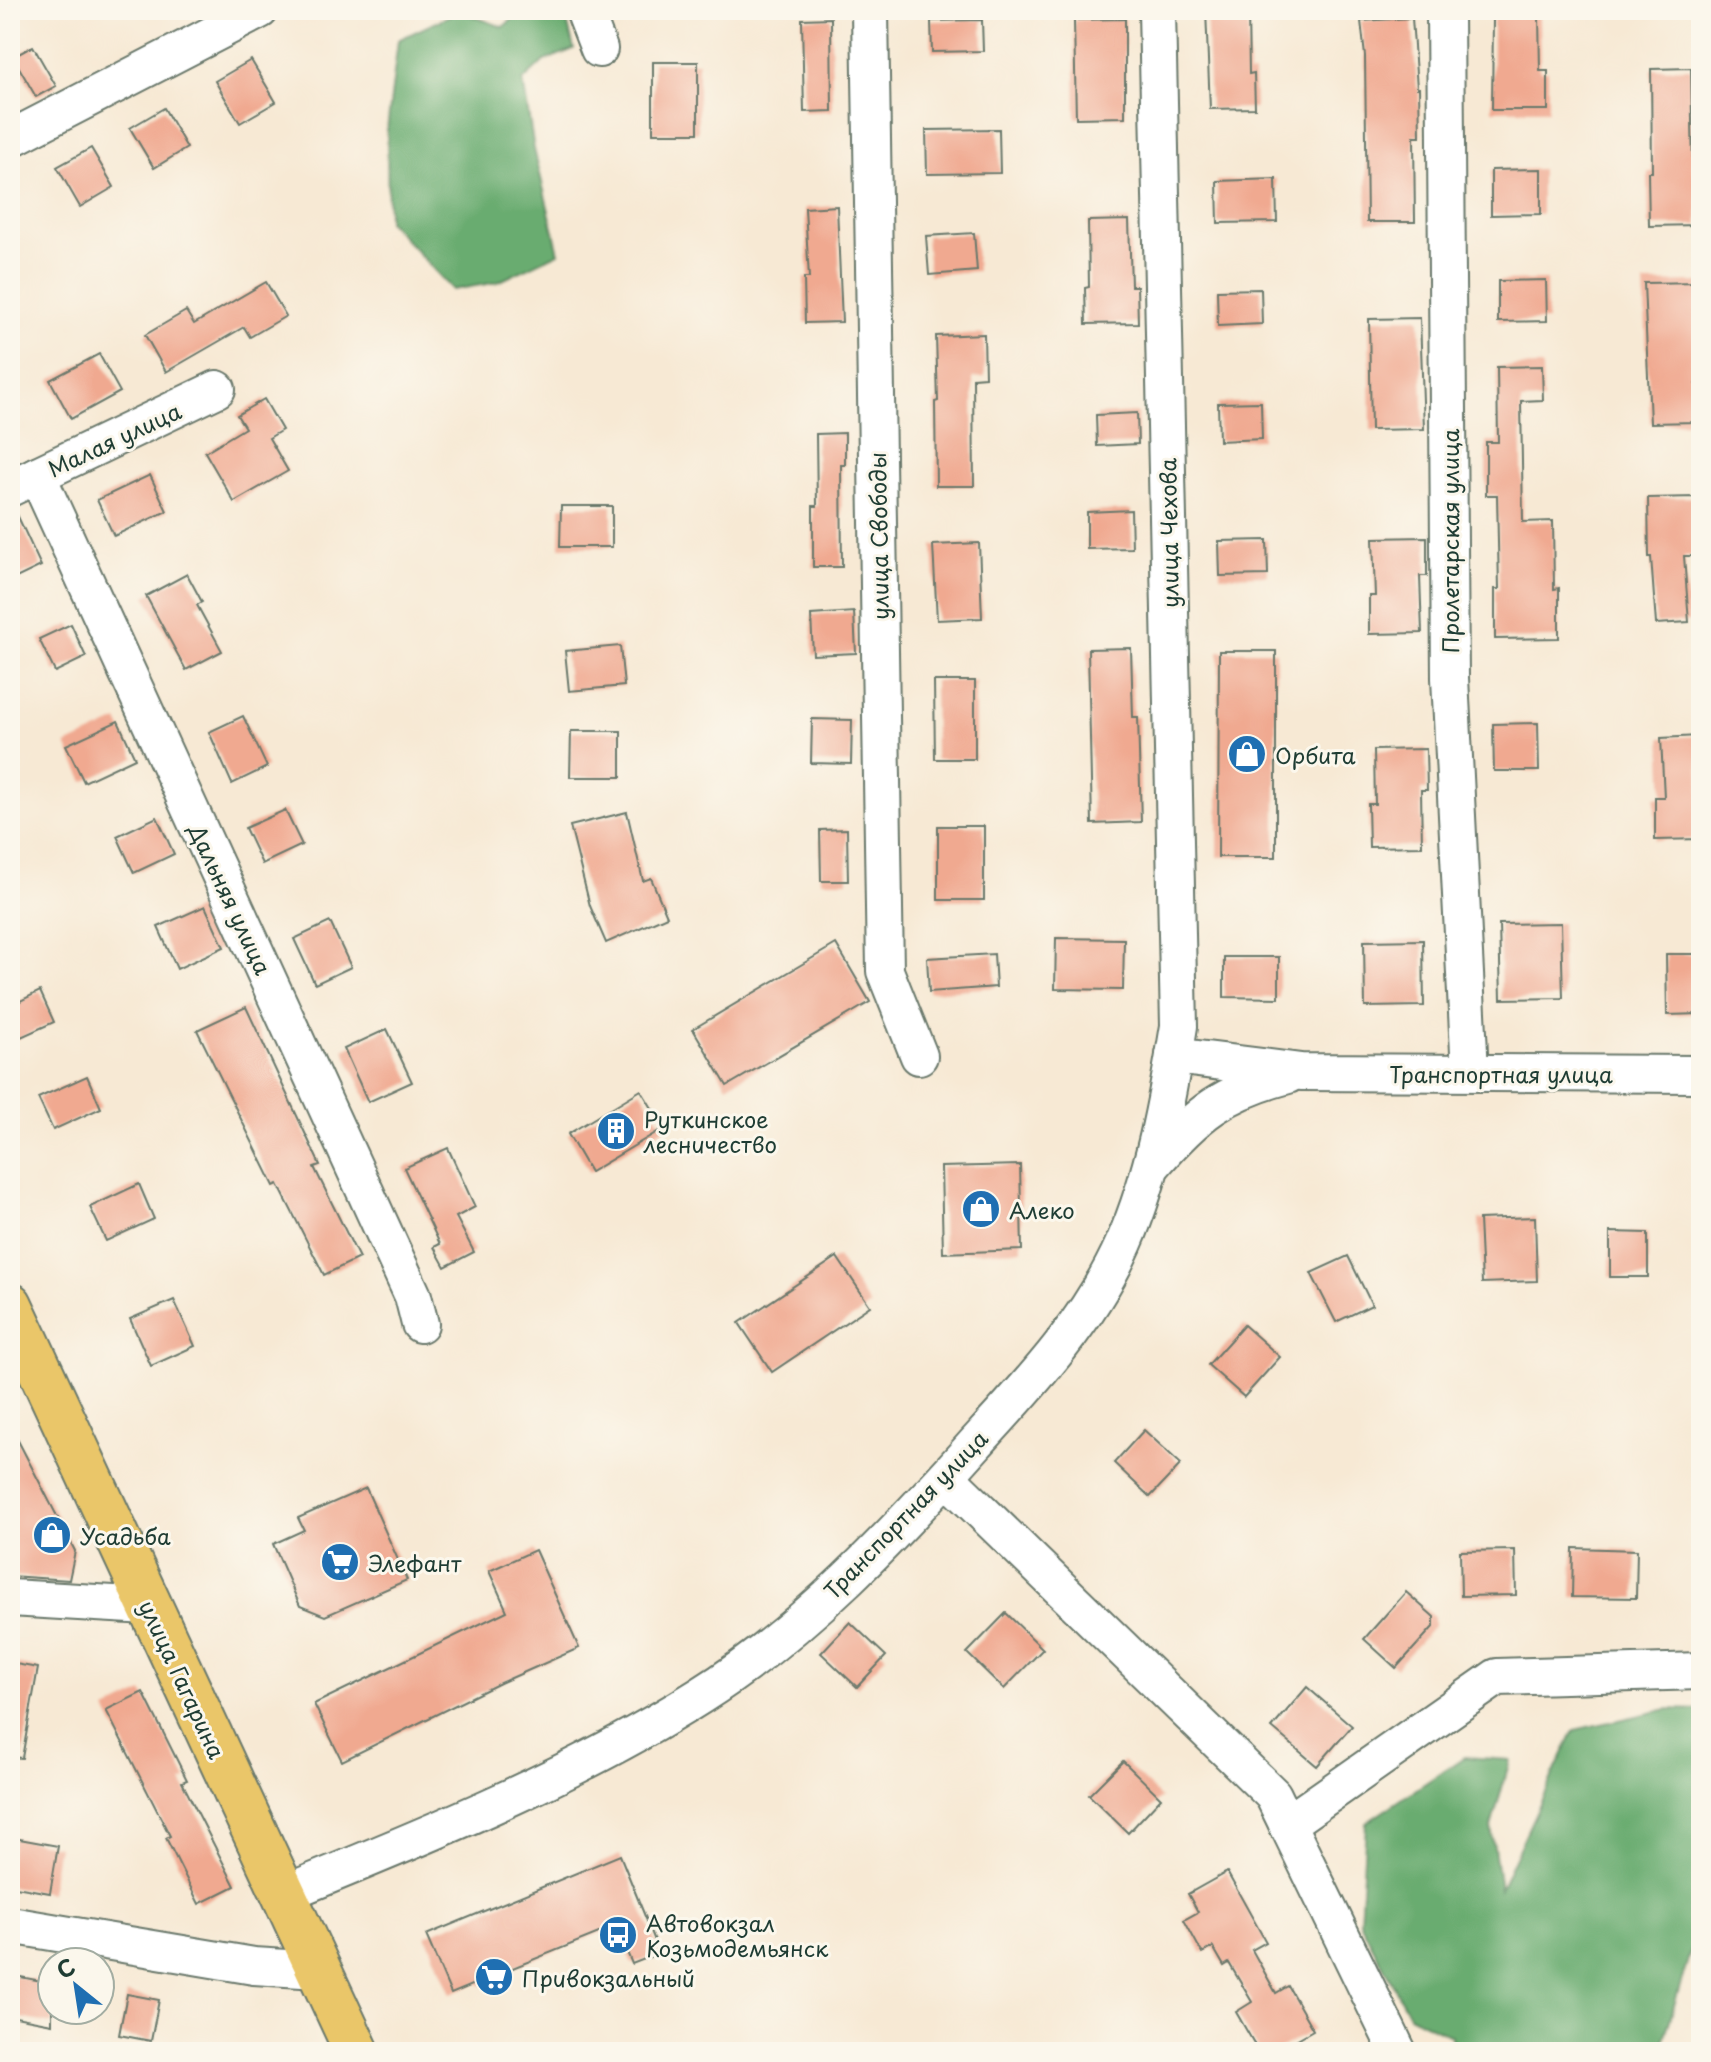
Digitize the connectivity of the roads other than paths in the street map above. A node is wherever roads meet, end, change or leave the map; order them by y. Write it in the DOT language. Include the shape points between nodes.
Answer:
graph roads {
  1 [pos="260,10"];
  2 [pos="584,10"];
  3 [pos="870,10"];
  4 [pos="1157,10"];
  5 [pos="1445,10"];
  6 [pos="599,49"];
  7 [pos="10,139"];
  8 [pos="217,389"];
  9 [pos="23,482"];
  10 [pos="919,1056"];
  11 [pos="1174,1056"];
  12 [pos="1301,1072"];
  13 [pos="1470,1072"];
  14 [pos="1701,1074"];
  15 [pos="1153,1163"];
  16 [pos="10,1305"];
  17 [pos="420,1324"];
  18 [pos="946,1477"];
  19 [pos="10,1598"];
  20 [pos="148,1606"];
  21 [pos="1701,1671"];
  22 [pos="1287,1824"];
  23 [pos="283,1894"];
  24 [pos="10,1925"];
  25 [pos="318,1970"];
  26 [pos="357,2052"];
  27 [pos="1398,2052"];
  1 -- 7 [label="street"];
  2 -- 6 [label="street"];
  3 -- 10 [label="street, улица Свободы" via="885,971"];
  4 -- 11 [label="street, улица Чехова" via="1179,1026"];
  5 -- 13 [label="street, Пролетарская улица" via="1450,678"];
  8 -- 9 [label="street, Малая улица"];
  9 -- 17 [label="street, Дальняя улица" via="413,1296"];
  11 -- 12 [label="street"];
  11 -- 15 [label="street, Транспортная улица"];
  12 -- 13 [label="street, Транспортная улица"];
  12 -- 15 [label="street" via="1254,1084 1216,1103"];
  13 -- 14 [label="street, Транспортная улица"];
  15 -- 18 [label="street, Транспортная улица" via="1124,1242 1078,1322 1034,1380"];
  16 -- 20 [label="main road, улица Гагарина"];
  18 -- 22 [label="street" via="1273,1795"];
  18 -- 23 [label="street, Транспортная улица" via="861,1566 763,1652 700,1696 538,1782"];
  19 -- 20 [label="street"];
  20 -- 23 [label="main road, улица Гагарина"];
  21 -- 22 [label="street" via="1497,1677"];
  22 -- 27 [label="street"];
  23 -- 25 [label="main road, улица Гагарина"];
  24 -- 25 [label="street" via="254,1966"];
  25 -- 26 [label="main road, улица Гагарина"];
}
